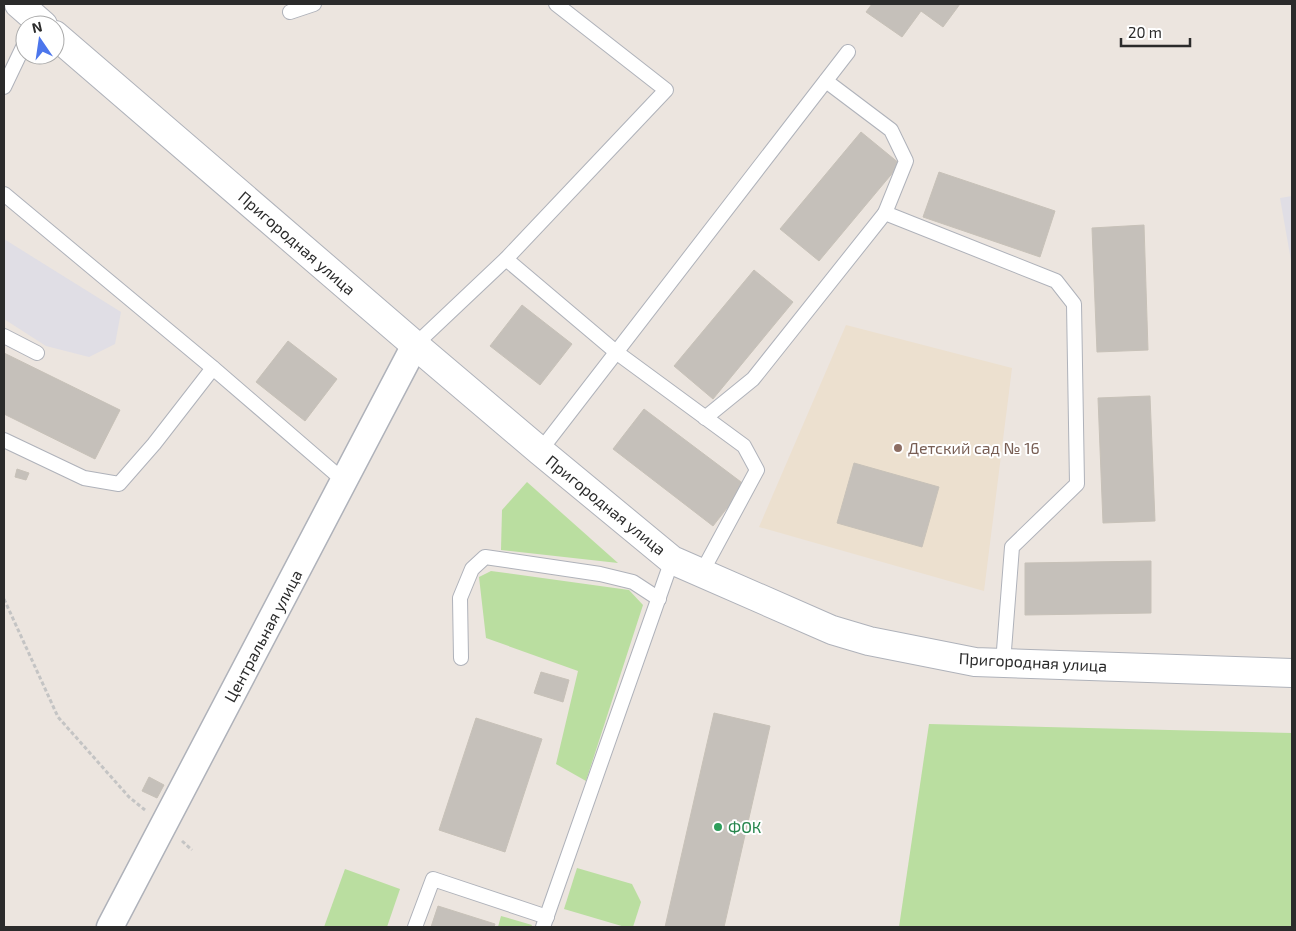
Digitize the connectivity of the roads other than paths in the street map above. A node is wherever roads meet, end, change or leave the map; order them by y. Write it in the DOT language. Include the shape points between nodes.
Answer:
graph roads {
  1 [pos="314,4"];
  2 [pos="556,4"];
  3 [pos="290,12"];
  4 [pos="65,45"];
  5 [pos="848,52"];
  6 [pos="15,64"];
  7 [pos="826,81"];
  8 [pos="4,87"];
  9 [pos="4,194"];
  10 [pos="884,213"];
  11 [pos="506,259"];
  12 [pos="4,336"];
  13 [pos="415,345"];
  14 [pos="616,352"];
  15 [pos="37,353"];
  16 [pos="213,368"];
  17 [pos="706,418"];
  18 [pos="4,440"];
  19 [pos="540,451"];
  20 [pos="344,481"];
  21 [pos="672,560"];
  22 [pos="702,572"];
  23 [pos="659,598"];
  24 [pos="461,658"];
  25 [pos="1003,662"];
  26 [pos="1292,673"];
  27 [pos="545,922"];
  28 [pos="110,927"];
  29 [pos="416,927"];
  1 -- 3 [label="lane"];
  2 -- 11 [label="lane" via="666,90"];
  4 -- 13 [label="main road, Пригородная улица"];
  5 -- 7 [label="lane"];
  6 -- 8 [label="lane"];
  7 -- 10 [label="lane" via="891,130 906,161"];
  7 -- 14 [label="lane"];
  9 -- 16 [label="lane"];
  10 -- 17 [label="lane" via="752,379"];
  10 -- 25 [label="lane" via="1056,280 1074,304 1077,484 1012,547"];
  11 -- 13 [label="lane"];
  11 -- 14 [label="lane"];
  12 -- 15 [label="lane"];
  13 -- 19 [label="main road, Пригородная улица"];
  13 -- 20 [label="street, Центральная улица"];
  14 -- 17 [label="lane"];
  14 -- 19 [label="lane"];
  16 -- 18 [label="lane" via="119,484 84,478"];
  16 -- 20 [label="lane"];
  17 -- 22 [label="lane" via="744,446 757,470"];
  19 -- 21 [label="main road, Пригородная улица"];
  20 -- 28 [label="street, Центральная улица"];
  21 -- 22 [label="main road, Пригородная улица"];
  21 -- 23 [label="lane"];
  22 -- 25 [label="main road, Пригородная улица" via="832,630 975,662"];
  23 -- 24 [label="lane" via="633,582 600,574 485,557 472,569 460,598"];
  23 -- 27 [label="lane"];
  25 -- 26 [label="main road, Пригородная улица"];
  27 -- 29 [label="lane" via="433,879"];
}
